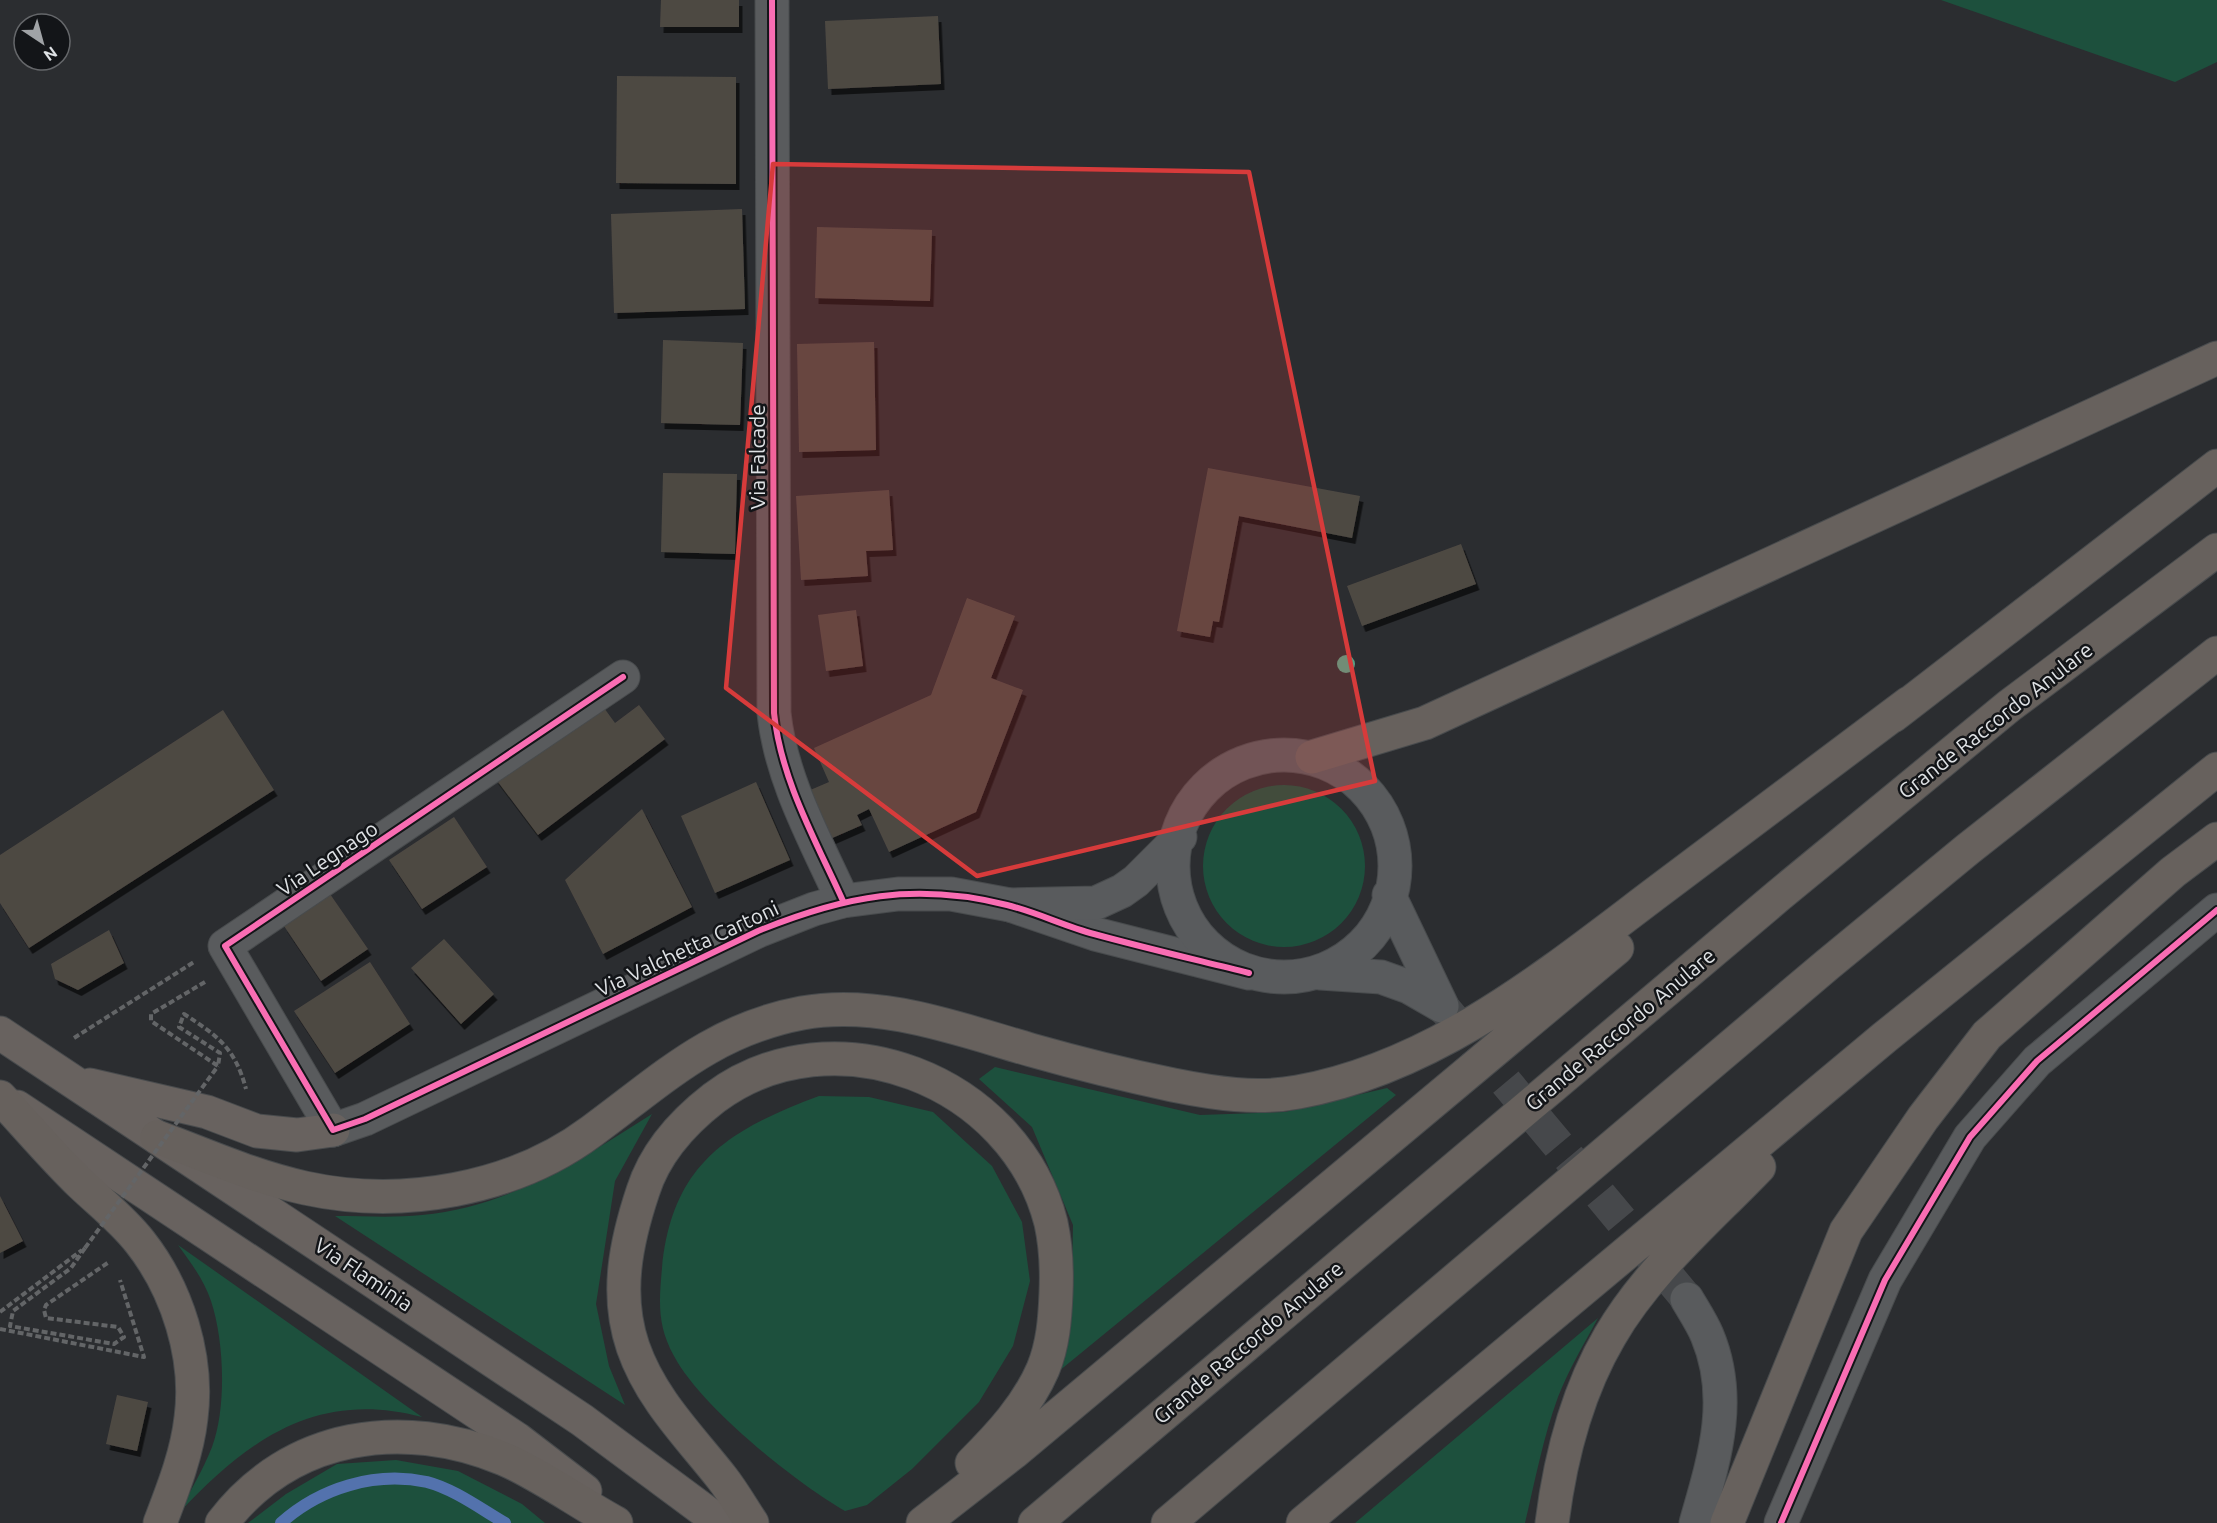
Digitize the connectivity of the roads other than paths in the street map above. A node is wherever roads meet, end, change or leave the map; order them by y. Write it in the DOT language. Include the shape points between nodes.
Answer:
graph roads {
  1 [pos="772,0"];
  2 [pos="2217,358"];
  3 [pos="2217,466"];
  4 [pos="2217,550"];
  5 [pos="2217,652"];
  6 [pos="622,676"];
  7 [pos="1910,703"];
  8 [pos="1312,757"];
  9 [pos="2217,769"];
  10 [pos="1180,837"];
  11 [pos="2217,839"];
  12 [pos="1389,895"];
  13 [pos="843,901"];
  14 [pos="1010,905"];
  15 [pos="2217,910"];
  16 [pos="1249,973"];
  17 [pos="1318,973"];
  18 [pos="0,1033"];
  19 [pos="1885,1036"];
  20 [pos="76,1082"];
  21 [pos="0,1096"];
  22 [pos="333,1130"];
  23 [pos="157,1137"];
  24 [pos="1687,1299"];
  25 [pos="160,1523"];
  26 [pos="222,1523"];
  27 [pos="616,1523"];
  28 [pos="628,1523"];
  29 [pos="722,1523"];
  30 [pos="752,1523"];
  31 [pos="912,1523"];
  32 [pos="923,1523"];
  33 [pos="1035,1523"];
  34 [pos="1168,1523"];
  35 [pos="1303,1523"];
  36 [pos="1552,1523"];
  37 [pos="1696,1523"];
  38 [pos="1727,1523"];
  39 [pos="1781,1523"];
  1 -- 13 [label="street, Via Falcade" via="774,713 797,800"];
  2 -- 8 [label="highway" via="1425,723"];
  3 -- 7 [label="highway"];
  4 -- 33 [label="highway, Grande Raccordo Anulare" via="2009,706 1778,896"];
  5 -- 34 [label="highway" via="1827,965"];
  6 -- 22 [label="street, Via Legnago" via="225,946"];
  7 -- 23 [label="highway" via="1568,960 1480,1020 1385,1065 1311,1090 1260,1096 1172,1085 924,1020 851,1010 810,1012 771,1020 715,1042 669,1071 570,1147 507,1175 447,1190 374,1196 307,1188"];
  7 -- 32 [label="highway" via="1013,1453"];
  8 -- 10 [label="street, Via Valchetta Cartoni" via="1264,757 1246,761 1220,775 1192,806"];
  8 -- 12 [label="street, Via Valchetta Cartoni" via="1326,760 1354,779 1380,810 1393,858"];
  9 -- 19 [label="highway"];
  10 -- 14 [label="street" via="1136,881 1109,898 1084,905"];
  10 -- 16 [label="street, Via Valchetta Cartoni" via="1175,868 1183,912 1208,949"];
  11 -- 38 [label="highway" via="2173,872 1987,1035 1923,1118 1846,1231"];
  12 -- 17 [label="street, Via Valchetta Cartoni" via="1379,921 1363,945 1341,963"];
  12 -- 17 [label="street" via="1442,1006 1381,976"];
  13 -- 14 [label="street, Via Valchetta Cartoni" via="924,893"];
  13 -- 22 [label="street, Via Valchetta Cartoni" via="758,931 365,1119"];
  14 -- 16 [label="street, Via Valchetta Cartoni" via="1095,934"];
  15 -- 39 [label="street" via="2037,1061 1970,1137 1885,1280"];
  16 -- 17 [label="street, Via Valchetta Cartoni" via="1281,979"];
  18 -- 20 [label="highway, Via Flaminia"];
  19 -- 35 [label="highway"];
  19 -- 36 [label="highway" via="1675,1254 1611,1333 1577,1408"];
  20 -- 22 [label="highway" via="187,1107 257,1131 297,1135"];
  20 -- 23 [label="highway, Via Flaminia"];
  21 -- 25 [label="highway" via="140,1242 164,1278 177,1311 192,1369 192,1416"];
  21 -- 28 [label="highway" via="517,1439"];
  23 -- 29 [label="highway, Via Flaminia" via="582,1420"];
  24 -- 37 [label="street" via="1707,1335 1720,1381 1716,1452"];
  26 -- 27 [label="highway" via="255,1486 296,1461 337,1443 411,1436 504,1460"];
  30 -- 31 [label="highway" via="724,1481 656,1397 641,1368 632,1345 622,1284 626,1250 647,1177 661,1152 699,1110 749,1077 803,1059 832,1057 866,1060 915,1073 958,1096 999,1129 1042,1197 1053,1238 1057,1272 1054,1320 1043,1369 1006,1429"];
}
